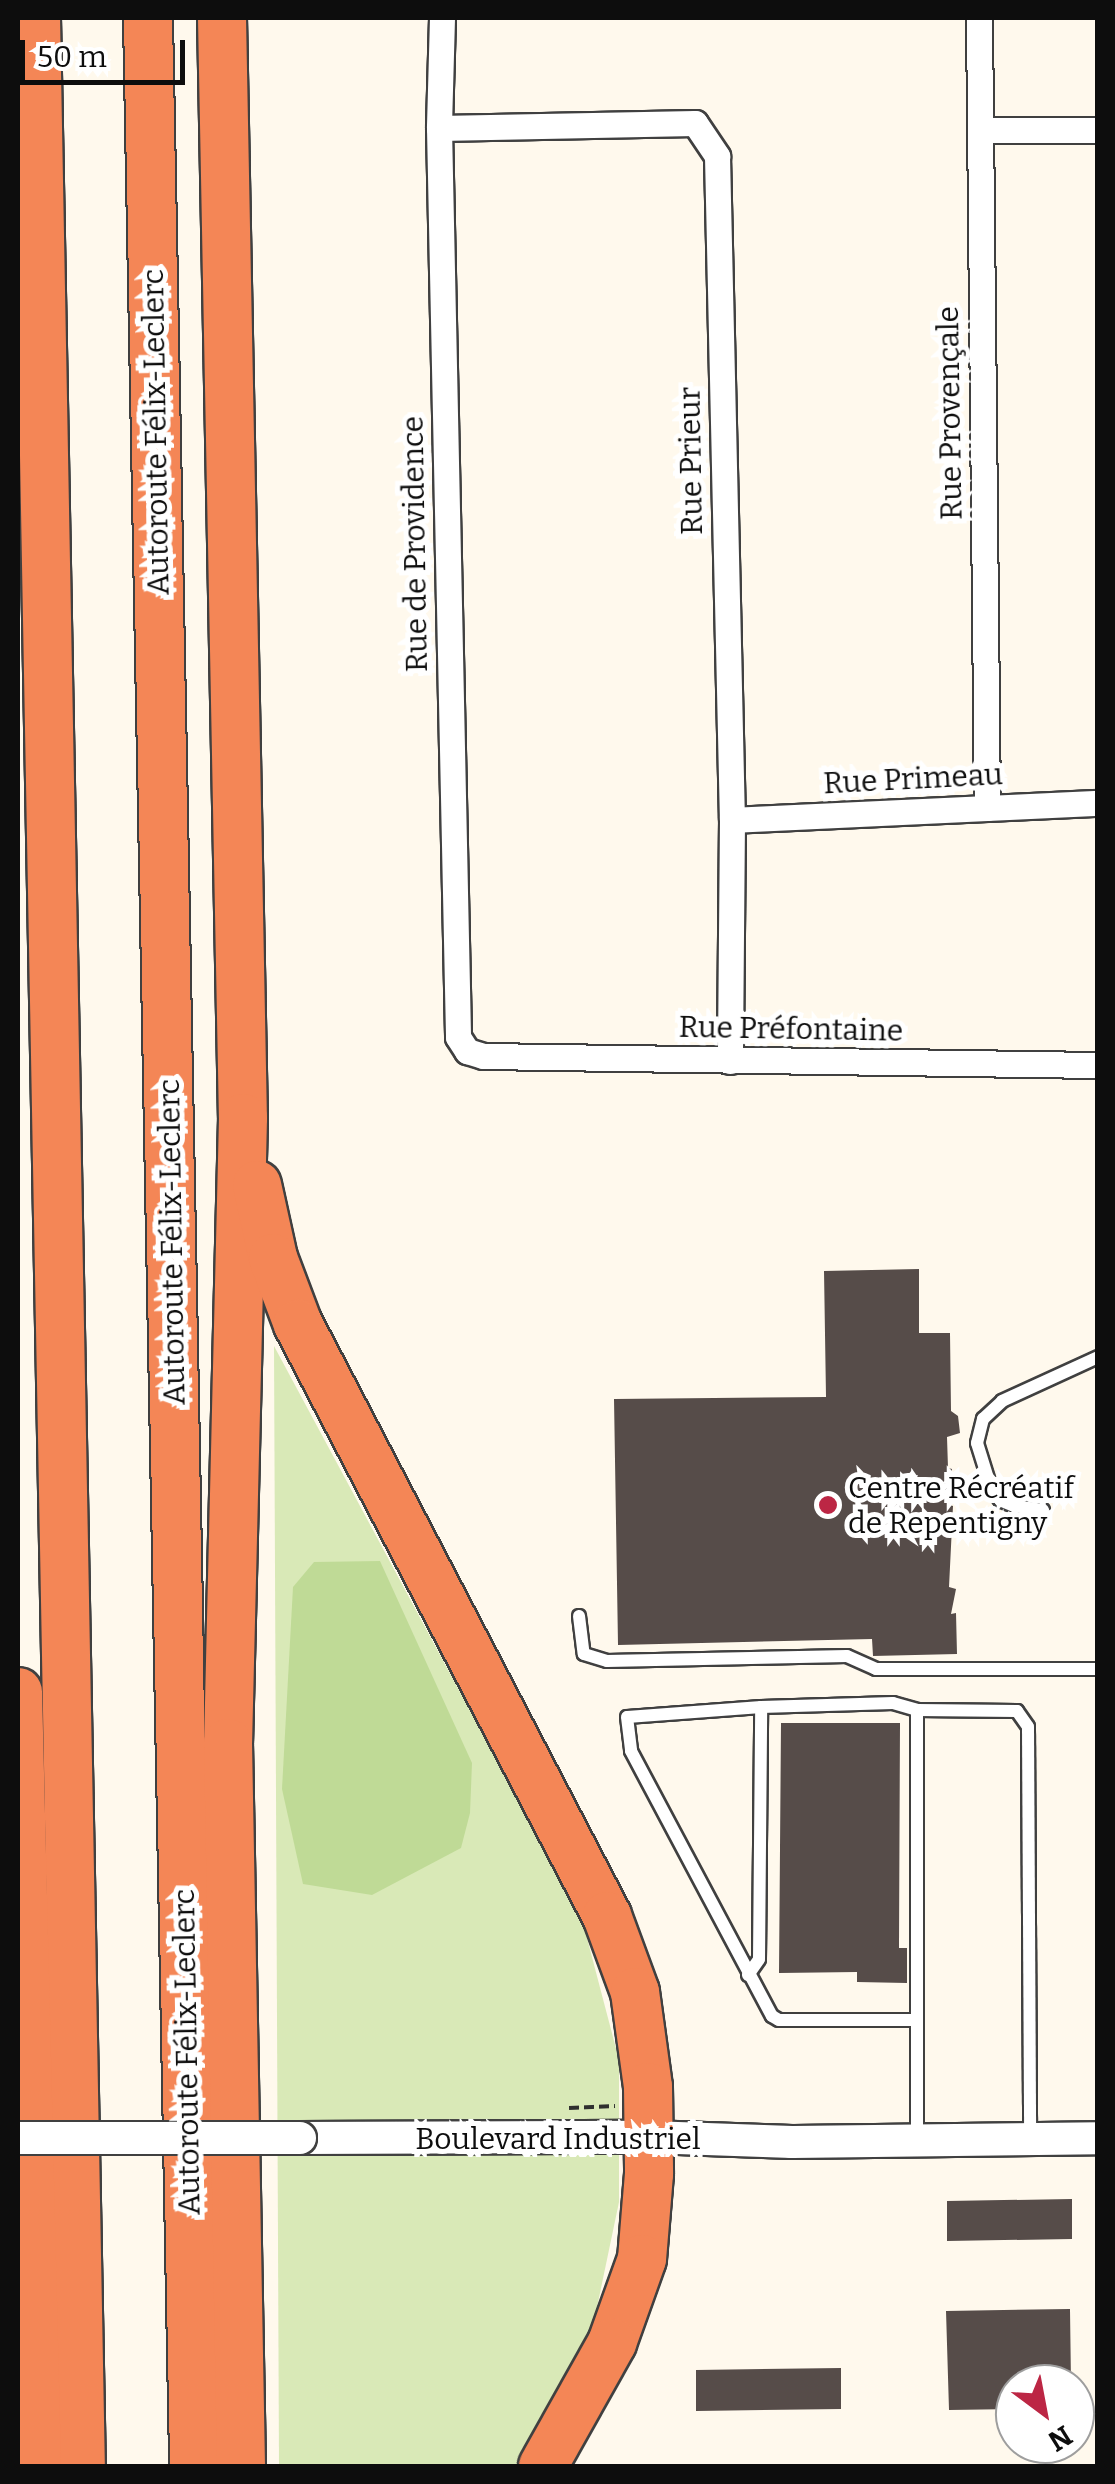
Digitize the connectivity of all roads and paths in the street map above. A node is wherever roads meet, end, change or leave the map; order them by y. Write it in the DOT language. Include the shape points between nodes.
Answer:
graph roads {
  1 [pos="36,18"];
  2 [pos="148,18"];
  3 [pos="222,18"];
  4 [pos="442,18"];
  5 [pos="979,18"];
  6 [pos="438,128"];
  7 [pos="980,130"];
  8 [pos="1098,130"];
  9 [pos="1098,803"];
  10 [pos="987,808"];
  11 [pos="732,820"];
  12 [pos="483,1056"];
  13 [pos="730,1061"];
  14 [pos="1098,1066"];
  15 [pos="243,1118"];
  16 [pos="1098,1357"];
  17 [pos="1043,1510"];
  18 [pos="579,1616"];
  19 [pos="1098,1669"];
  20 [pos="18,1692"];
  21 [pos="761,1708"];
  22 [pos="916,1710"];
  23 [pos="748,1975"];
  24 [pos="916,2020"];
  25 [pos="649,2137"];
  26 [pos="18,2138"];
  27 [pos="1098,2138"];
  28 [pos="1030,2139"];
  29 [pos="918,2141"];
  30 [pos="38,2466"];
  31 [pos="81,2466"];
  32 [pos="194,2466"];
  33 [pos="241,2466"];
  34 [pos="542,2466"];
  1 -- 31 [label="highway"];
  2 -- 32 [label="highway, Autoroute Félix-Leclerc"];
  3 -- 15 [label="highway"];
  4 -- 6 [label="street, Rue de Providence"];
  5 -- 7 [label="street, Rue Provençale"];
  6 -- 11 [label="street, Rue Prieur" via="695,123 712,143"];
  6 -- 12 [label="street, Rue de Providence" via="458,1037"];
  7 -- 8 [label="street"];
  7 -- 10 [label="street, Rue Provençale"];
  9 -- 10 [label="street, Rue Primeau"];
  10 -- 11 [label="street, Rue Primeau"];
  11 -- 13 [label="street, Rue Prieur"];
  12 -- 13 [label="street, Rue Préfontaine"];
  13 -- 14 [label="street, Rue Préfontaine"];
  15 -- 25 [label="highway" via="273,1258 298,1324 623,1953 643,2030"];
  15 -- 33 [label="highway" via="228,1727"];
  16 -- 17 [label="lane" via="1002,1401 980,1429 978,1459 990,1488 1014,1506"];
  18 -- 19 [label="lane" via="584,1654 607,1661 847,1656 876,1669"];
  20 -- 30 [label="highway"];
  21 -- 22 [label="lane" via="893,1703"];
  21 -- 23 [label="lane" via="759,1959"];
  21 -- 23 [label="lane" via="628,1717 631,1751"];
  22 -- 24 [label="lane"];
  22 -- 28 [label="lane" via="1016,1710 1028,1728"];
  23 -- 24 [label="lane" via="779,2020"];
  24 -- 29 [label="lane"];
  25 -- 26 [label="street, Boulevard Industriel, bridge"];
  25 -- 29 [label="street, Boulevard Industriel"];
  25 -- 34 [label="highway" via="646,2237 630,2302"];
  27 -- 28 [label="street, Boulevard Industriel"];
  28 -- 29 [label="street, Boulevard Industriel"];
}
